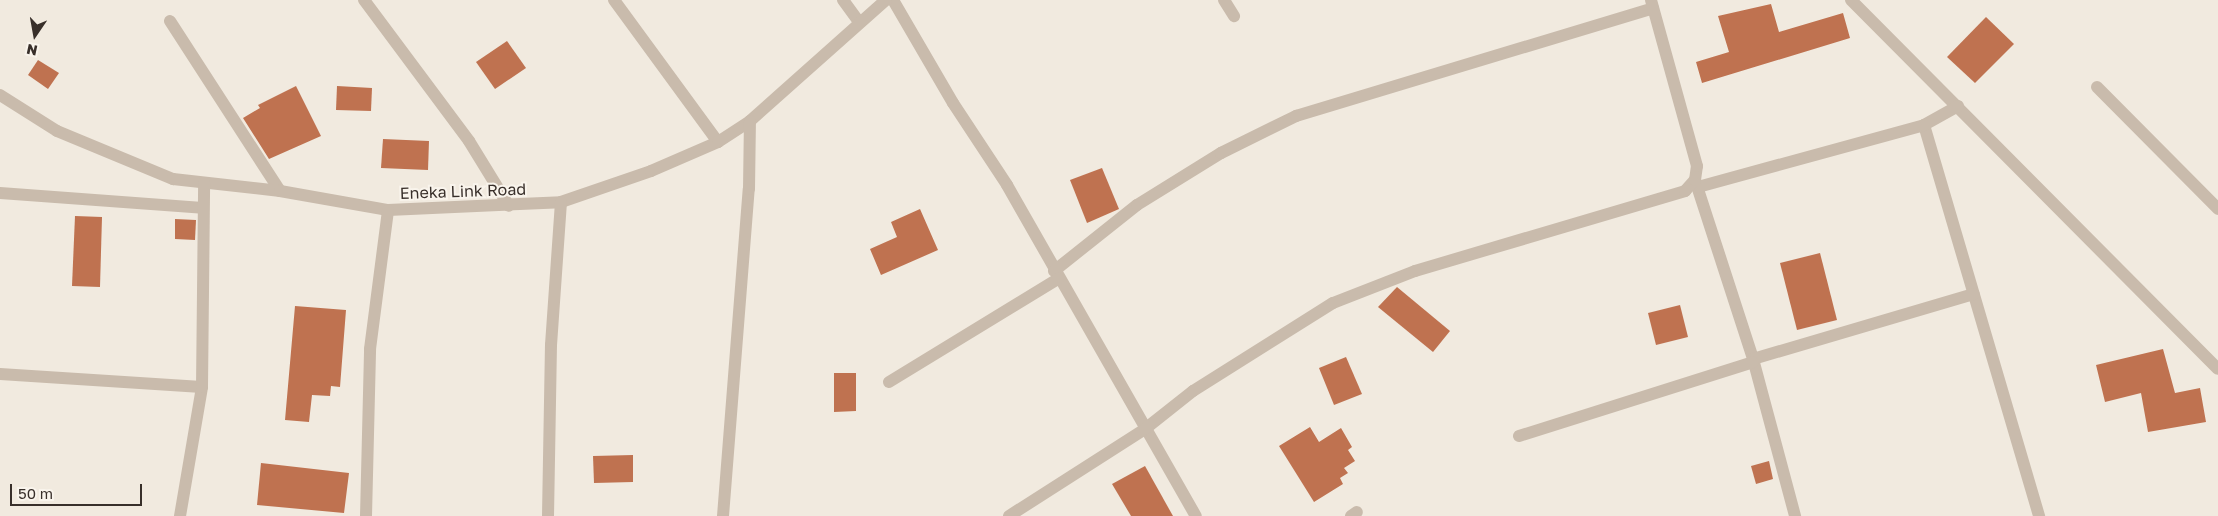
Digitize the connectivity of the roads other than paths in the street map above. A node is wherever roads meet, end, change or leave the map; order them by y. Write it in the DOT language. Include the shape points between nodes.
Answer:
graph roads {
  1 [pos="364,0"];
  2 [pos="614,0"];
  3 [pos="843,0"];
  4 [pos="886,0"];
  5 [pos="893,0"];
  6 [pos="1224,0"];
  7 [pos="1850,0"];
  8 [pos="1652,4"];
  9 [pos="1234,16"];
  10 [pos="170,21"];
  11 [pos="859,22"];
  12 [pos="2097,87"];
  13 [pos="0,95"];
  14 [pos="1958,106"];
  15 [pos="750,121"];
  16 [pos="1924,125"];
  17 [pos="718,142"];
  18 [pos="204,183"];
  19 [pos="1696,184"];
  20 [pos="280,191"];
  21 [pos="0,192"];
  22 [pos="560,202"];
  23 [pos="508,206"];
  24 [pos="202,208"];
  25 [pos="2218,209"];
  26 [pos="388,210"];
  27 [pos="1056,275"];
  28 [pos="1974,294"];
  29 [pos="1753,360"];
  30 [pos="2218,369"];
  31 [pos="0,374"];
  32 [pos="889,382"];
  33 [pos="202,387"];
  34 [pos="1145,429"];
  35 [pos="1519,436"];
  36 [pos="180,516"];
  37 [pos="366,516"];
  38 [pos="548,516"];
  39 [pos="723,516"];
  40 [pos="1010,516"];
  41 [pos="1196,516"];
  42 [pos="1795,516"];
  43 [pos="2039,516"];
  1 -- 23 [label="street" via="469,141"];
  2 -- 17 [label="street"];
  3 -- 11 [label="street"];
  4 -- 11 [label="street, Eneka Link Road"];
  5 -- 27 [label="street" via="953,103 1007,185"];
  6 -- 9 [label="street"];
  7 -- 14 [label="street"];
  8 -- 19 [label="street" via="1697,166"];
  8 -- 27 [label="street" via="1296,116 1221,154 1137,205"];
  10 -- 20 [label="street"];
  11 -- 15 [label="street, Eneka Link Road"];
  12 -- 25 [label="street"];
  13 -- 18 [label="street, Eneka Link Road" via="57,132 173,179"];
  14 -- 16 [label="street"];
  14 -- 30 [label="street"];
  15 -- 17 [label="street, Eneka Link Road"];
  15 -- 39 [label="street" via="749,188"];
  16 -- 19 [label="street"];
  16 -- 28 [label="street"];
  17 -- 22 [label="street, Eneka Link Road" via="651,171"];
  18 -- 20 [label="street, Eneka Link Road"];
  18 -- 24 [label="street"];
  19 -- 29 [label="street"];
  19 -- 34 [label="street" via="1685,191 1364,289 1333,303 1193,391"];
  20 -- 26 [label="street, Eneka Link Road"];
  21 -- 24 [label="street"];
  22 -- 23 [label="street, Eneka Link Road"];
  22 -- 38 [label="street" via="551,345"];
  23 -- 26 [label="street, Eneka Link Road"];
  24 -- 33 [label="street"];
  26 -- 37 [label="street" via="370,349"];
  27 -- 32 [label="street"];
  27 -- 34 [label="street"];
  28 -- 29 [label="street"];
  28 -- 43 [label="street"];
  29 -- 35 [label="street"];
  29 -- 42 [label="street"];
  31 -- 33 [label="street"];
  33 -- 36 [label="street"];
  34 -- 40 [label="street"];
  34 -- 41 [label="street"];
}
